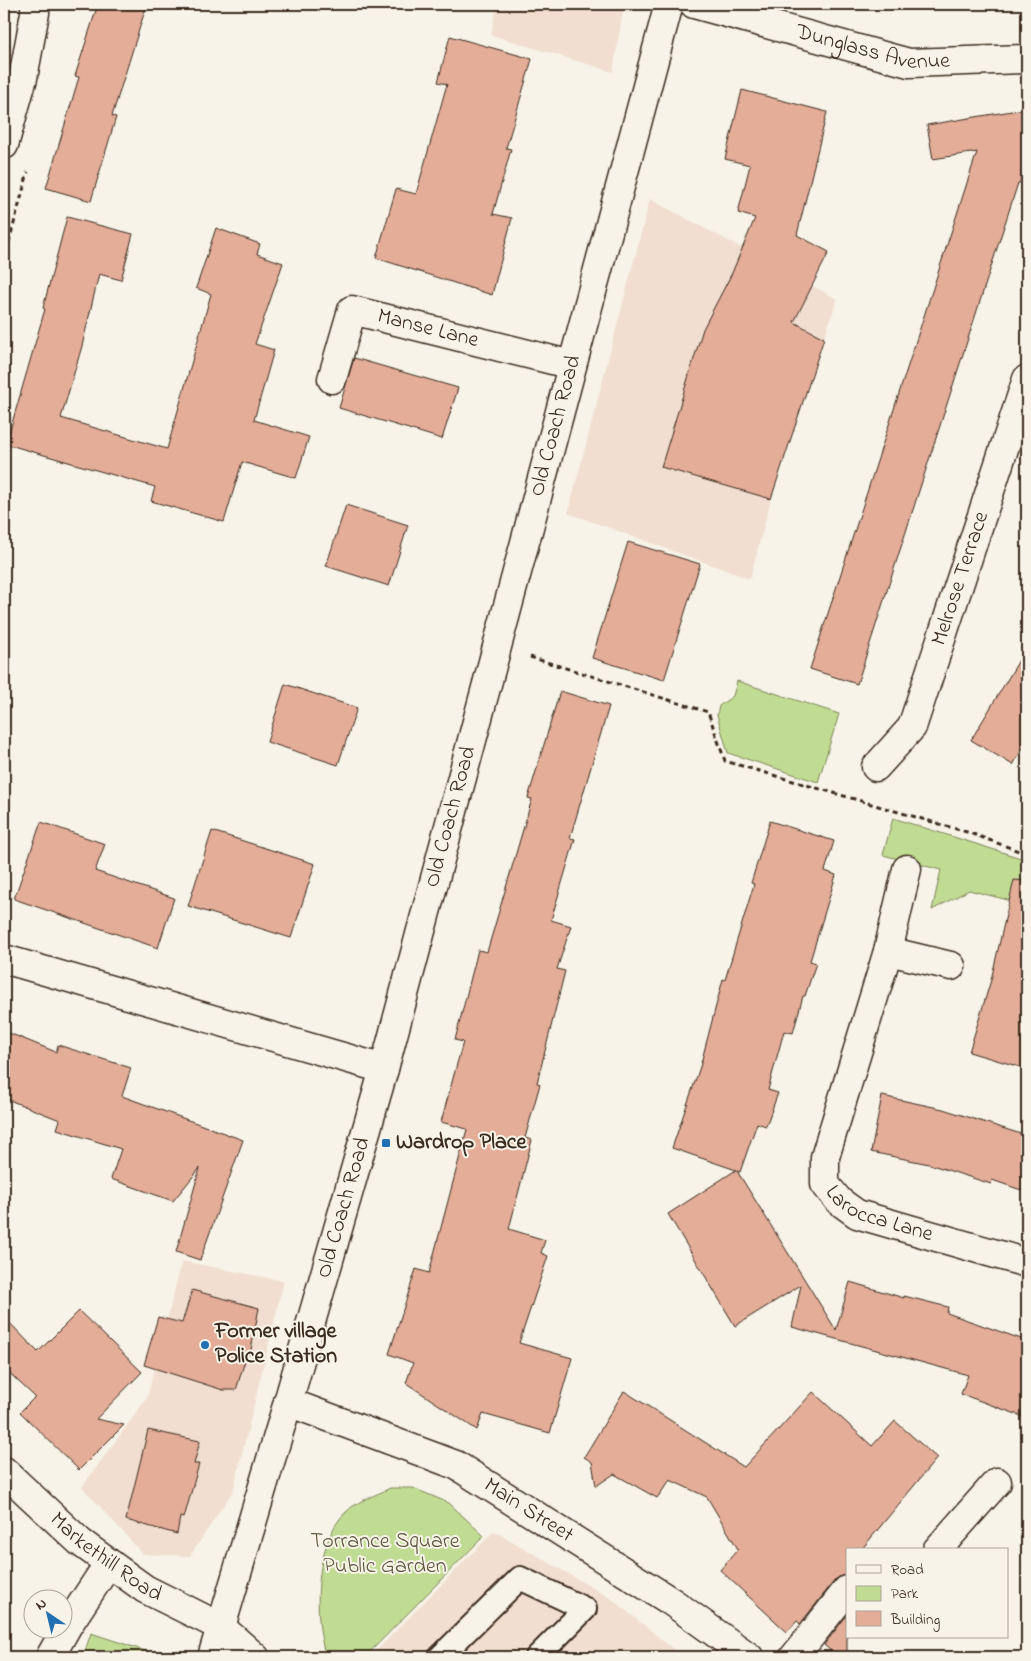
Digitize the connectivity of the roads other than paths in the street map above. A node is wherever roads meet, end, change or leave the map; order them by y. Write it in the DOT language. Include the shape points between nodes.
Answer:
graph roads {
  1 [pos="35,4"];
  2 [pos="669,4"];
  3 [pos="694,4"];
  4 [pos="1027,59"];
  5 [pos="4,145"];
  6 [pos="572,365"];
  7 [pos="332,379"];
  8 [pos="1027,379"];
  9 [pos="876,766"];
  10 [pos="907,869"];
  11 [pos="888,951"];
  12 [pos="4,960"];
  13 [pos="951,966"];
  14 [pos="384,1069"];
  15 [pos="1027,1264"];
  16 [pos="288,1402"];
  17 [pos="4,1471"];
  18 [pos="997,1482"];
  19 [pos="938,1548"];
  20 [pos="109,1563"];
  21 [pos="846,1591"];
  22 [pos="220,1627"];
  23 [pos="50,1657"];
  24 [pos="212,1657"];
  25 [pos="255,1657"];
  26 [pos="440,1657"];
  27 [pos="537,1657"];
  28 [pos="749,1657"];
  29 [pos="794,1657"];
  1 -- 5 [label="street" via="23,78"];
  2 -- 6 [label="street, Old Coach Road"];
  3 -- 4 [label="street, Dunglass Avenue" via="909,63"];
  6 -- 7 [label="street, Manse Lane" via="352,310"];
  6 -- 14 [label="street, Old Coach Road"];
  8 -- 9 [label="street, Melrose Terrace" via="912,728"];
  10 -- 11 [label="street, Larocca Lane"];
  11 -- 13 [label="street"];
  11 -- 15 [label="street, Larocca Lane" via="825,1157 825,1184 839,1201 857,1214"];
  12 -- 14 [label="street"];
  14 -- 16 [label="street, Old Coach Road"];
  16 -- 22 [label="street, Old Coach Road"];
  16 -- 28 [label="street, Main Street" via="456,1466 672,1602"];
  17 -- 20 [label="street, Markethill Road" via="80,1542"];
  18 -- 19 [label="street"];
  20 -- 22 [label="street, Markethill Road" via="145,1589"];
  20 -- 23 [label="street"];
  21 -- 29 [label="street"];
  22 -- 24 [label="street, Old Coach Road"];
  22 -- 25 [label="street, Markethill Road"];
  26 -- 27 [label="lane" via="520,1578 585,1609"];
}
